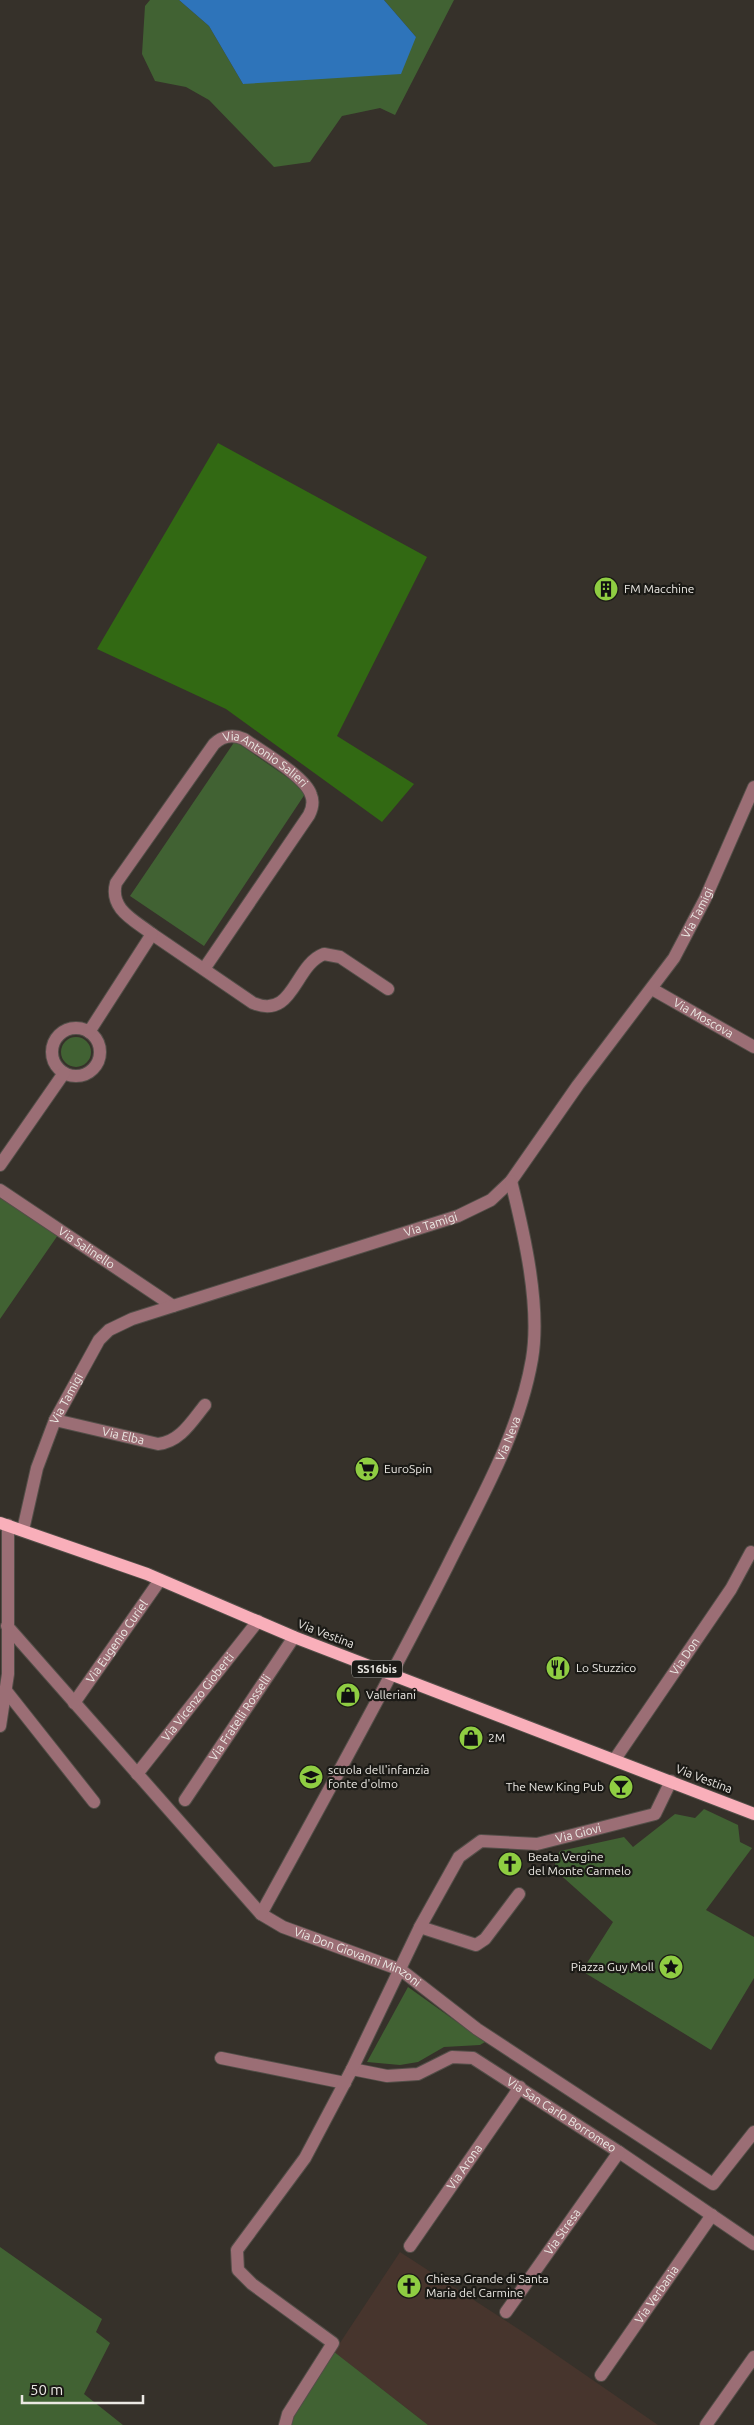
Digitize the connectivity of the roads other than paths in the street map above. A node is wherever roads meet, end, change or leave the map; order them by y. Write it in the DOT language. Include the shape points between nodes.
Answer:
graph roads {
  1 [pos="754,787"];
  2 [pos="152,934"];
  3 [pos="204,968"];
  4 [pos="652,989"];
  5 [pos="388,990"];
  6 [pos="89,1032"];
  7 [pos="754,1047"];
  8 [pos="64,1073"];
  9 [pos="0,1165"];
  10 [pos="511,1181"];
  11 [pos="0,1190"];
  12 [pos="173,1306"];
  13 [pos="205,1405"];
  14 [pos="55,1420"];
  15 [pos="4,1524"];
  16 [pos="23,1530"];
  17 [pos="751,1552"];
  18 [pos="160,1580"];
  19 [pos="258,1622"];
  20 [pos="7,1626"];
  21 [pos="294,1637"];
  22 [pos="392,1674"];
  23 [pos="6,1692"];
  24 [pos="74,1703"];
  25 [pos="0,1726"];
  26 [pos="615,1759"];
  27 [pos="137,1774"];
  28 [pos="671,1781"];
  29 [pos="186,1800"];
  30 [pos="94,1802"];
  31 [pos="754,1814"];
  32 [pos="519,1894"];
  33 [pos="261,1914"];
  34 [pos="420,1926"];
  35 [pos="401,1970"];
  36 [pos="221,2058"];
  37 [pos="352,2068"];
  38 [pos="345,2083"];
  39 [pos="520,2088"];
  40 [pos="754,2132"];
  41 [pos="619,2152"];
  42 [pos="712,2215"];
  43 [pos="754,2244"];
  44 [pos="410,2246"];
  45 [pos="506,2312"];
  46 [pos="754,2357"];
  47 [pos="601,2374"];
  48 [pos="284,2425"];
  49 [pos="706,2425"];
  1 -- 4 [label="street, Via Tamigi" via="689,933"];
  2 -- 3 [label="street, Via Antonio Salieri"];
  2 -- 3 [label="street, Via Antonio Salieri" via="120,909 115,896 116,882 214,744 223,738 240,737 306,785 312,804 309,815"];
  2 -- 6 [label="street"];
  3 -- 5 [label="street, Via Antonio Salieri" via="253,1003 266,1007 282,1002 310,963 324,954 340,957"];
  4 -- 7 [label="street, Via Moscova"];
  4 -- 10 [label="street, Via Tamigi" via="578,1085"];
  6 -- 8 [label="street" via="98,1042 98,1063 79,1076"];
  6 -- 8 [label="street" via="74,1028 56,1040 54,1061"];
  8 -- 9 [label="street"];
  10 -- 12 [label="street, Via Tamigi" via="491,1200 458,1216"];
  10 -- 22 [label="street, Via Neva" via="524,1240 532,1307 534,1340 527,1384 501,1457"];
  11 -- 12 [label="street, Via Salinello"];
  12 -- 14 [label="street, Via Tamigi" via="109,1330 95,1346"];
  13 -- 14 [label="street, Via Elba" via="180,1435 158,1444"];
  14 -- 16 [label="street, Via Tamigi" via="37,1468"];
  15 -- 16 [label="main road, Via Vestina / SS16bis"];
  15 -- 20 [label="street"];
  16 -- 18 [label="main road, Via Vestina / SS16bis"];
  17 -- 26 [label="street, Via Don" via="730,1589"];
  18 -- 19 [label="main road, Via Vestina / SS16bis"];
  18 -- 24 [label="street, Via Eugenio Curiel"];
  19 -- 21 [label="main road, Via Vestina / SS16bis"];
  19 -- 27 [label="street, Via Vicenzo Gioberti"];
  20 -- 23 [label="street"];
  20 -- 24 [label="street, Via Don Giovanni Minzoni"];
  21 -- 22 [label="main road, Via Vestina / SS16bis"];
  21 -- 29 [label="street, Via Fratelli Rosselli"];
  22 -- 26 [label="main road, Via Vestina / SS16bis"];
  22 -- 33 [label="street, Via Neva"];
  23 -- 25 [label="street"];
  23 -- 30 [label="street"];
  24 -- 27 [label="street, Via Don Giovanni Minzoni"];
  26 -- 28 [label="main road, Via Vestina / SS16bis"];
  27 -- 33 [label="street, Via Don Giovanni Minzoni"];
  28 -- 31 [label="main road, Via Vestina / SS16bis"];
  28 -- 34 [label="street, Via Giovi" via="655,1814 536,1844 481,1841 459,1857"];
  32 -- 34 [label="street" via="485,1940 476,1945"];
  33 -- 35 [label="street, Via Don Giovanni Minzoni" via="283,1927"];
  34 -- 35 [label="street, Via Giovi"];
  35 -- 37 [label="street, Via Giovi"];
  35 -- 40 [label="street, Via Don Giovanni Minzoni" via="478,2029 713,2184"];
  36 -- 38 [label="street"];
  37 -- 38 [label="street, Via Giovi"];
  37 -- 39 [label="street, Via San Carlo Borromeo" via="387,2076 418,2074 452,2057 473,2058"];
  38 -- 48 [label="street, Via Giovi" via="305,2158 237,2250 238,2270 252,2284 333,2343"];
  39 -- 41 [label="street, Via San Carlo Borromeo"];
  39 -- 44 [label="street, Via Arona"];
  41 -- 42 [label="street, Via San Carlo Borromeo"];
  41 -- 45 [label="street, Via Stresa"];
  42 -- 43 [label="street, Via San Carlo Borromeo"];
  42 -- 47 [label="street, Via Verbania"];
  46 -- 49 [label="street"];
}
